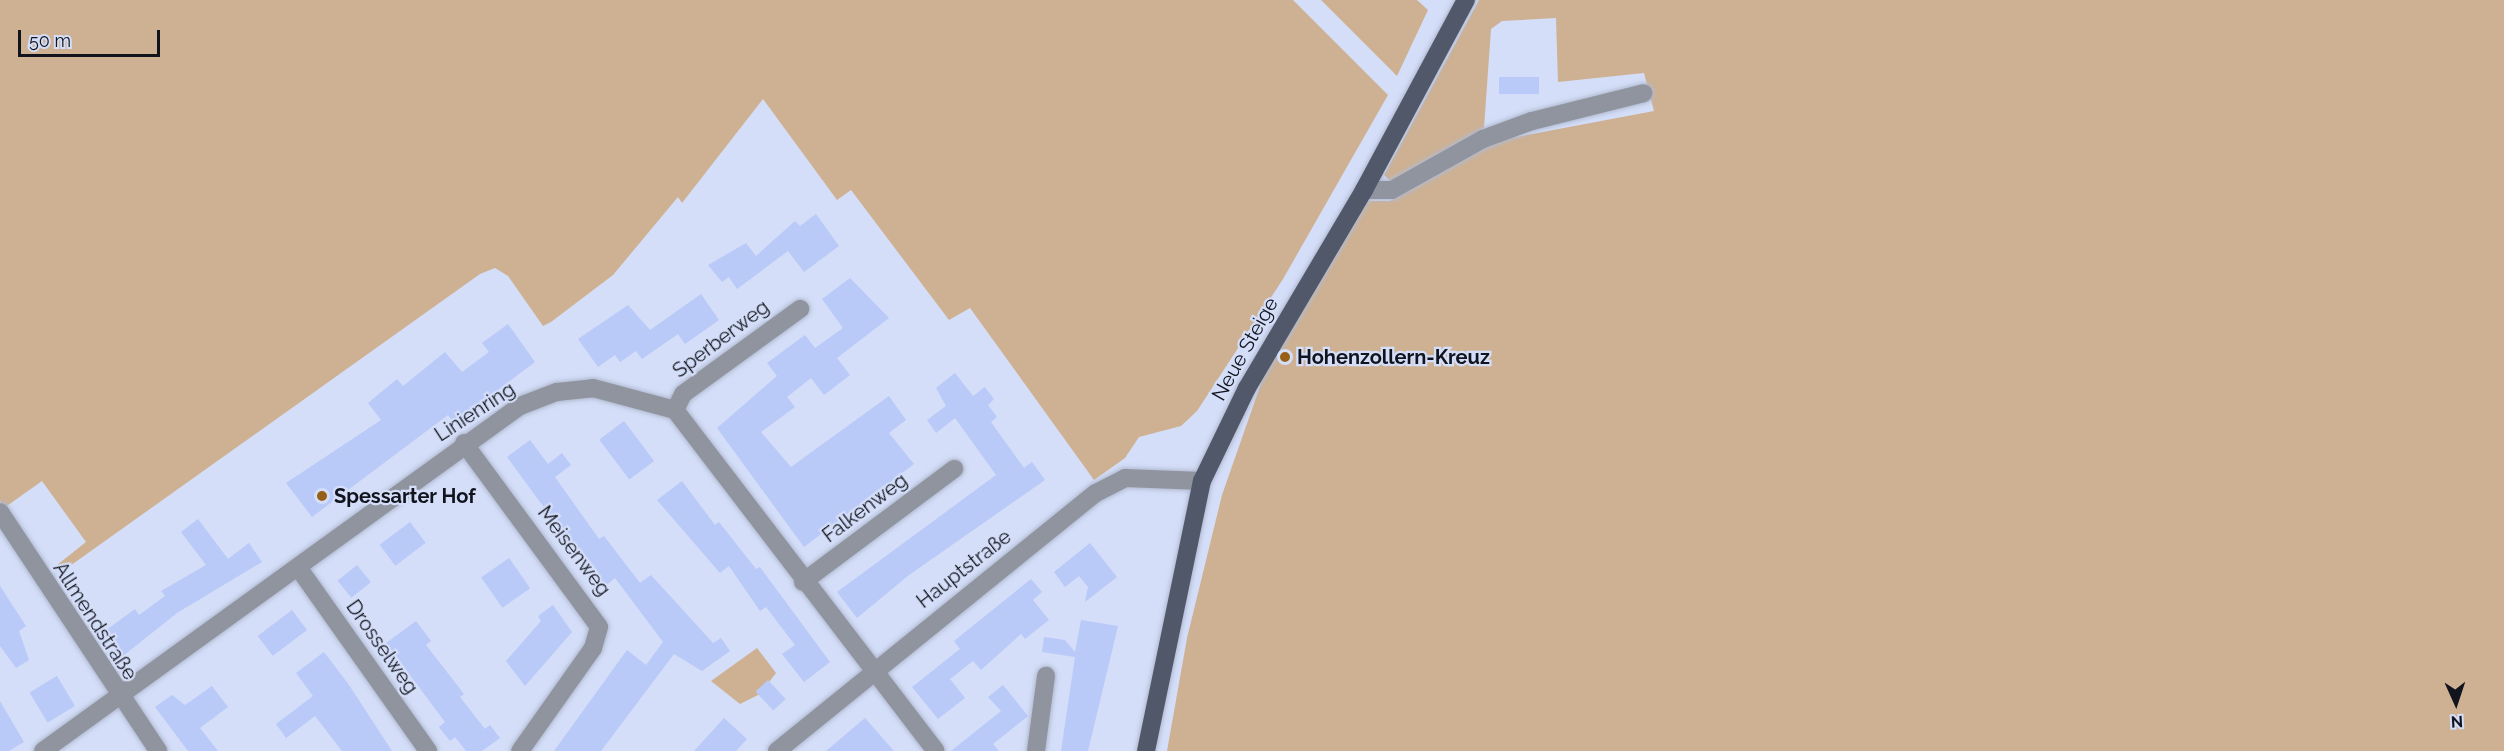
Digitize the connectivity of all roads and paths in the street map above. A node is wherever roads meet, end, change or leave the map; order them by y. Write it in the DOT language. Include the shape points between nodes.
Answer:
graph roads {
  1 [pos="1466,0"];
  2 [pos="1644,93"];
  3 [pos="1364,190"];
  4 [pos="800,309"];
  5 [pos="675,410"];
  6 [pos="464,443"];
  7 [pos="954,469"];
  8 [pos="1202,481"];
  9 [pos="0,512"];
  10 [pos="300,570"];
  11 [pos="803,582"];
  12 [pos="870,671"];
  13 [pos="1046,676"];
  14 [pos="119,699"];
  15 [pos="43,751"];
  16 [pos="158,751"];
  17 [pos="428,751"];
  18 [pos="520,751"];
  19 [pos="777,751"];
  20 [pos="936,751"];
  21 [pos="1036,751"];
  22 [pos="1146,751"];
  1 -- 3 [label="main road, Neue Steige"];
  2 -- 3 [label="street" via="1533,121 1483,140 1392,190"];
  3 -- 8 [label="main road, Neue Steige" via="1247,388"];
  4 -- 5 [label="street, Sperberweg" via="683,394"];
  5 -- 6 [label="street, Linienring" via="592,388 557,392 520,406"];
  5 -- 11 [label="street"];
  6 -- 10 [label="street, Linienring"];
  6 -- 18 [label="street, Meisenweg" via="599,627 593,648"];
  7 -- 11 [label="street, Falkenweg"];
  8 -- 12 [label="street, Hauptstraße" via="1125,478 1096,493"];
  8 -- 22 [label="main road, Neue Steige"];
  9 -- 14 [label="street, Allmendstraße"];
  10 -- 14 [label="street, Linienring"];
  10 -- 17 [label="street, Drosselweg"];
  11 -- 12 [label="street"];
  12 -- 19 [label="street, Hauptstraße"];
  12 -- 20 [label="street"];
  13 -- 21 [label="street"];
  14 -- 15 [label="street, Linienring"];
  14 -- 16 [label="street, Allmendstraße"];
}
